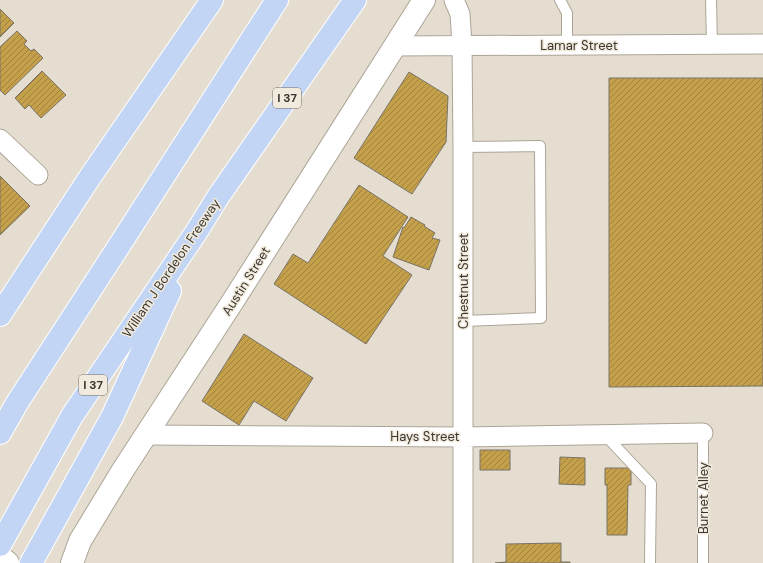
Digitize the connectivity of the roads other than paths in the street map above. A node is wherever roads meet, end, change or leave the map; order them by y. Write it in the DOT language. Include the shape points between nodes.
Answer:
graph roads {
  1 [pos="212,0"];
  2 [pos="277,0"];
  3 [pos="355,0"];
  4 [pos="424,0"];
  5 [pos="454,0"];
  6 [pos="560,0"];
  7 [pos="711,0"];
  8 [pos="712,44"];
  9 [pos="763,44"];
  10 [pos="568,45"];
  11 [pos="394,46"];
  12 [pos="462,46"];
  13 [pos="0,139"];
  14 [pos="463,147"];
  15 [pos="38,175"];
  16 [pos="197,232"];
  17 [pos="0,315"];
  18 [pos="463,321"];
  19 [pos="0,433"];
  20 [pos="703,433"];
  21 [pos="146,435"];
  22 [pos="605,435"];
  23 [pos="463,436"];
  24 [pos="0,545"];
  25 [pos="0,556"];
  26 [pos="8,563"];
  27 [pos="31,563"];
  28 [pos="72,563"];
  29 [pos="463,563"];
  30 [pos="650,563"];
  31 [pos="703,563"];
  1 -- 17 [label="highway" via="90,177"];
  2 -- 19 [label="highway"];
  3 -- 16 [label="highway, William J Bordelon Freeway / I 37" via="223,190"];
  4 -- 11 [label="street, Austin Street"];
  5 -- 12 [label="street, Chestnut Street" via="460,14"];
  6 -- 10 [label="lane" via="567,13"];
  7 -- 8 [label="lane"];
  8 -- 9 [label="street, Lamar Street"];
  8 -- 10 [label="street, Lamar Street"];
  10 -- 12 [label="street, Lamar Street"];
  11 -- 12 [label="street, Lamar Street"];
  11 -- 21 [label="street, Austin Street" via="234,301"];
  12 -- 14 [label="street, Chestnut Street"];
  13 -- 15 [label="street"];
  14 -- 18 [label="street, Chestnut Street"];
  14 -- 18 [label="lane" via="540,146 541,310 541,318"];
  16 -- 24 [label="highway, William J Bordelon Freeway / I 37" via="72,416"];
  16 -- 27 [label="highway" via="112,417"];
  18 -- 23 [label="street, Chestnut Street"];
  20 -- 22 [label="street, Hays Street"];
  20 -- 31 [label="lane, Burnet Alley"];
  21 -- 23 [label="street, Hays Street"];
  21 -- 28 [label="street, Austin Street" via="80,542"];
  22 -- 23 [label="street, Hays Street"];
  22 -- 30 [label="lane" via="651,484"];
  23 -- 29 [label="street, Chestnut Street"];
  25 -- 26 [label="street"];
}
